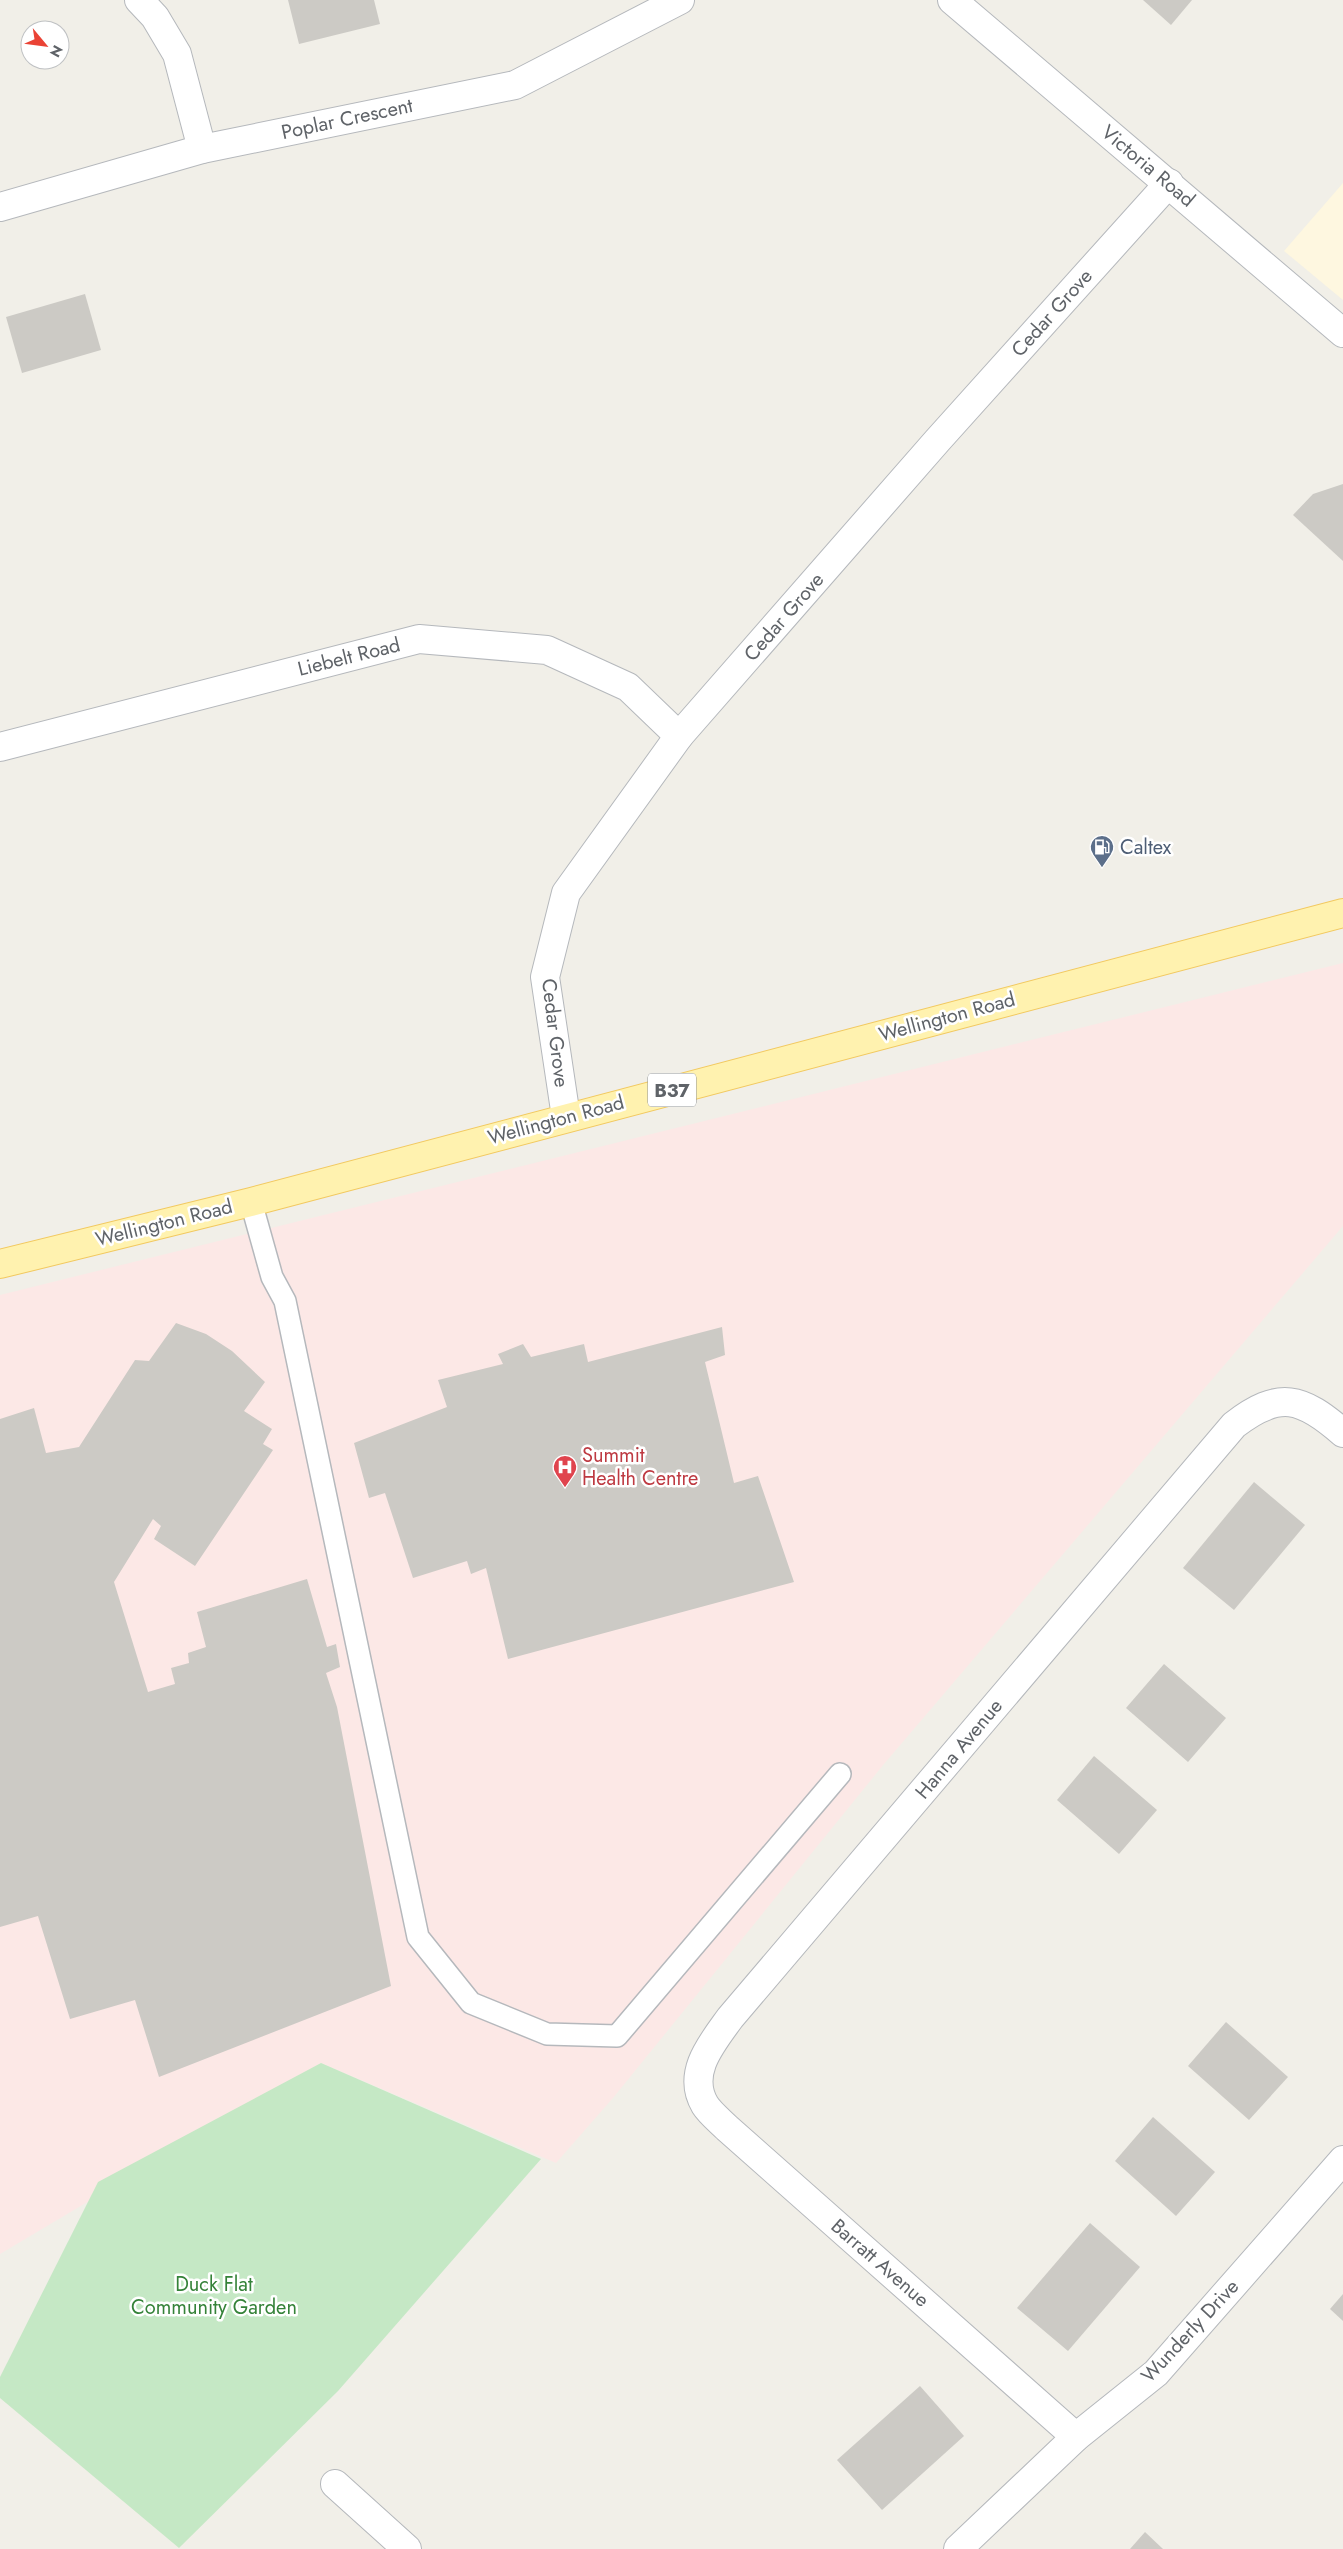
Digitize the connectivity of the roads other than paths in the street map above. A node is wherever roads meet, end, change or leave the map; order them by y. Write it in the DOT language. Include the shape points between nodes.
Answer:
graph roads {
  1 [pos="140,0"];
  2 [pos="680,0"];
  3 [pos="952,0"];
  4 [pos="202,149"];
  5 [pos="1169,183"];
  6 [pos="0,207"];
  7 [pos="1343,333"];
  8 [pos="679,736"];
  9 [pos="0,746"];
  10 [pos="1343,913"];
  11 [pos="566,1117"];
  12 [pos="251,1202"];
  13 [pos="0,1264"];
  14 [pos="1343,1433"];
  15 [pos="840,1774"];
  16 [pos="697,2081"];
  17 [pos="1343,2160"];
  18 [pos="1076,2436"];
  19 [pos="335,2484"];
  20 [pos="407,2549"];
  21 [pos="958,2549"];
  1 -- 4 [label="street" via="155,17 177,54"];
  2 -- 4 [label="street, Poplar Crescent" via="515,85"];
  3 -- 5 [label="street, Victoria Road"];
  4 -- 6 [label="street, Poplar Crescent"];
  5 -- 7 [label="street, Victoria Road"];
  5 -- 8 [label="street, Cedar Grove" via="937,441"];
  8 -- 9 [label="street, Liebelt Road" via="628,687 547,650 419,639"];
  8 -- 11 [label="street, Cedar Grove" via="566,893 545,978"];
  10 -- 11 [label="main road, Wellington Road / B37"];
  11 -- 12 [label="main road, Wellington Road / B37"];
  12 -- 13 [label="main road, Wellington Road / B37"];
  12 -- 15 [label="lane" via="272,1277 285,1301 418,1937 471,2003 547,2034 617,2036"];
  14 -- 16 [label="street, Hanna Avenue" via="1319,1412 1281,1401 1250,1412 1234,1425 730,2018 705,2052"];
  16 -- 18 [label="street, Barratt Avenue" via="705,2105 727,2128"];
  17 -- 18 [label="street, Wunderly Drive" via="1156,2372"];
  18 -- 21 [label="street, Wunderly Drive"];
  19 -- 20 [label="street"];
}
